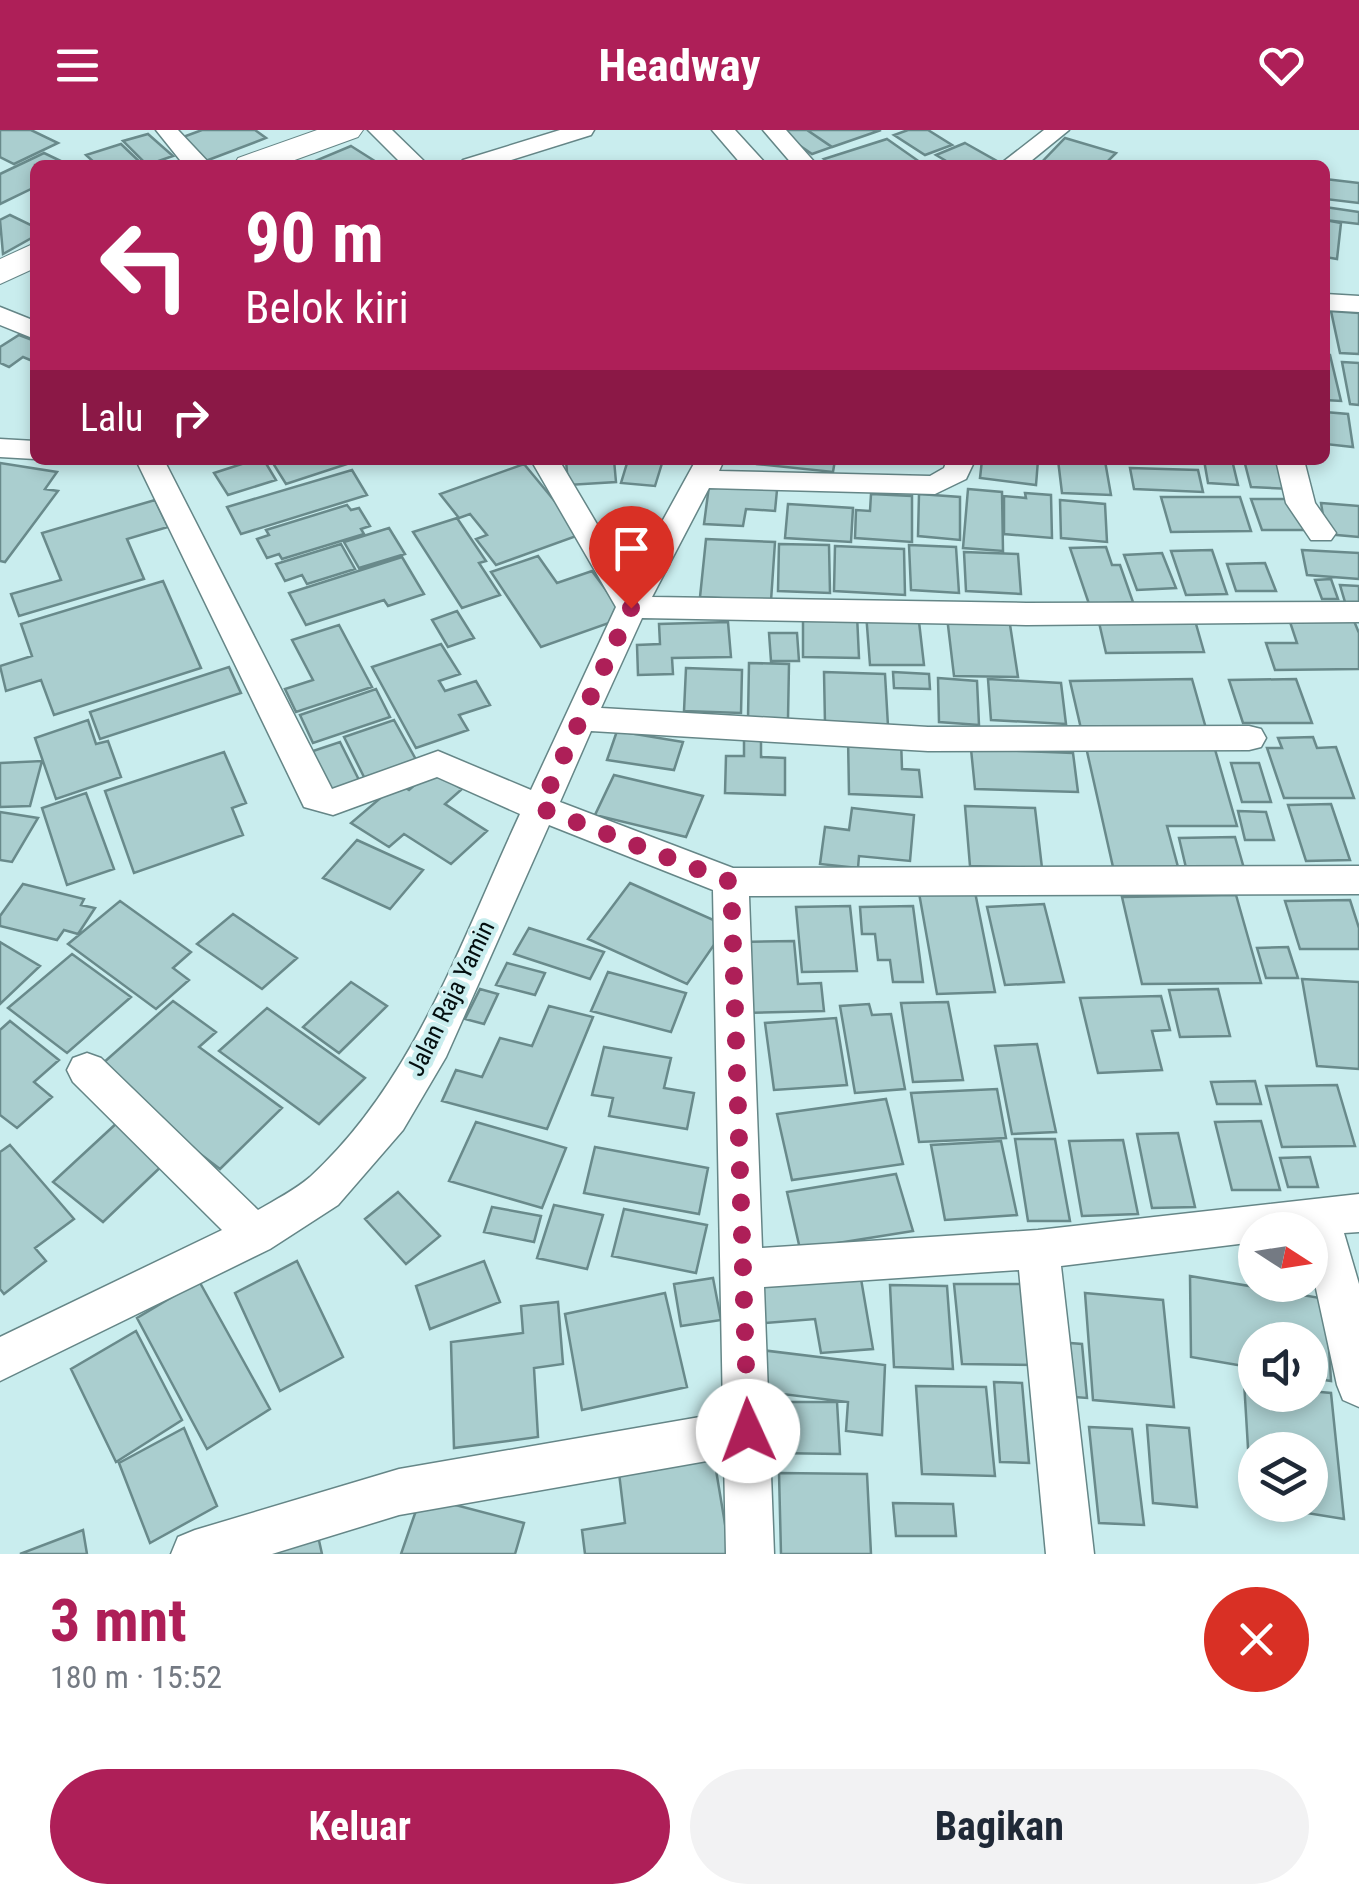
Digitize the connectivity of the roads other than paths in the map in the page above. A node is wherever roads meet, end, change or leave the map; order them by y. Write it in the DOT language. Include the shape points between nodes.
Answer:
graph roads {
  1 [pos="167,130"];
  2 [pos="348,130"];
  3 [pos="379,130"];
  4 [pos="583,130"];
  5 [pos="723,130"];
  6 [pos="774,130"];
  7 [pos="1058,130"];
  8 [pos="193,160"];
  9 [pos="264,160"];
  10 [pos="411,160"];
  11 [pos="487,160"];
  12 [pos="751,160"];
  13 [pos="801,160"];
  14 [pos="1018,160"];
  15 [pos="30,257"];
  16 [pos="0,273"];
  17 [pos="1330,302"];
  18 [pos="1359,304"];
  19 [pos="0,315"];
  20 [pos="30,329"];
  21 [pos="0,448"];
  22 [pos="30,450"];
  23 [pos="152,465"];
  24 [pos="548,465"];
  25 [pos="959,465"];
  26 [pos="1291,465"];
  27 [pos="705,470"];
  28 [pos="1321,534"];
  29 [pos="631,608"];
  30 [pos="1359,612"];
  31 [pos="580,719"];
  32 [pos="1249,738"];
  33 [pos="540,808"];
  34 [pos="1359,880"];
  35 [pos="731,882"];
  36 [pos="87,1070"];
  37 [pos="1339,1214"];
  38 [pos="255,1234"];
  39 [pos="1038,1249"];
  40 [pos="743,1269"];
  41 [pos="0,1360"];
  42 [pos="1359,1385"];
  43 [pos="748,1431"];
  44 [pos="195,1554"];
  45 [pos="750,1554"];
  46 [pos="1070,1554"];
  1 -- 8 [label="street"];
  2 -- 9 [label="street"];
  3 -- 10 [label="street"];
  4 -- 11 [label="street"];
  5 -- 12 [label="street"];
  6 -- 13 [label="street"];
  7 -- 14 [label="street"];
  15 -- 16 [label="street"];
  17 -- 18 [label="street"];
  19 -- 20 [label="street"];
  21 -- 22 [label="street"];
  23 -- 33 [label="street" via="316,798 332,802 438,763"];
  24 -- 29 [label="street"];
  25 -- 27 [label="street" via="935,485"];
  26 -- 28 [label="street" via="1301,503"];
  27 -- 29 [label="street, Jalan Raja Yamin"];
  29 -- 30 [label="street"];
  29 -- 31 [label="street, Jalan Raja Yamin"];
  31 -- 32 [label="street" via="928,739"];
  31 -- 33 [label="street, Jalan Raja Yamin"];
  33 -- 35 [label="street"];
  33 -- 38 [label="street, Jalan Raja Yamin" via="432,1044 389,1118 323,1192"];
  34 -- 35 [label="street"];
  35 -- 40 [label="street"];
  36 -- 38 [label="street"];
  37 -- 39 [label="street"];
  37 -- 42 [label="street" via="1340,1289"];
  38 -- 41 [label="street, Jalan Raja Yamin"];
  39 -- 40 [label="street"];
  39 -- 46 [label="street"];
  40 -- 43 [label="street"];
  43 -- 44 [label="street" via="398,1492"];
  43 -- 45 [label="street"];
}
